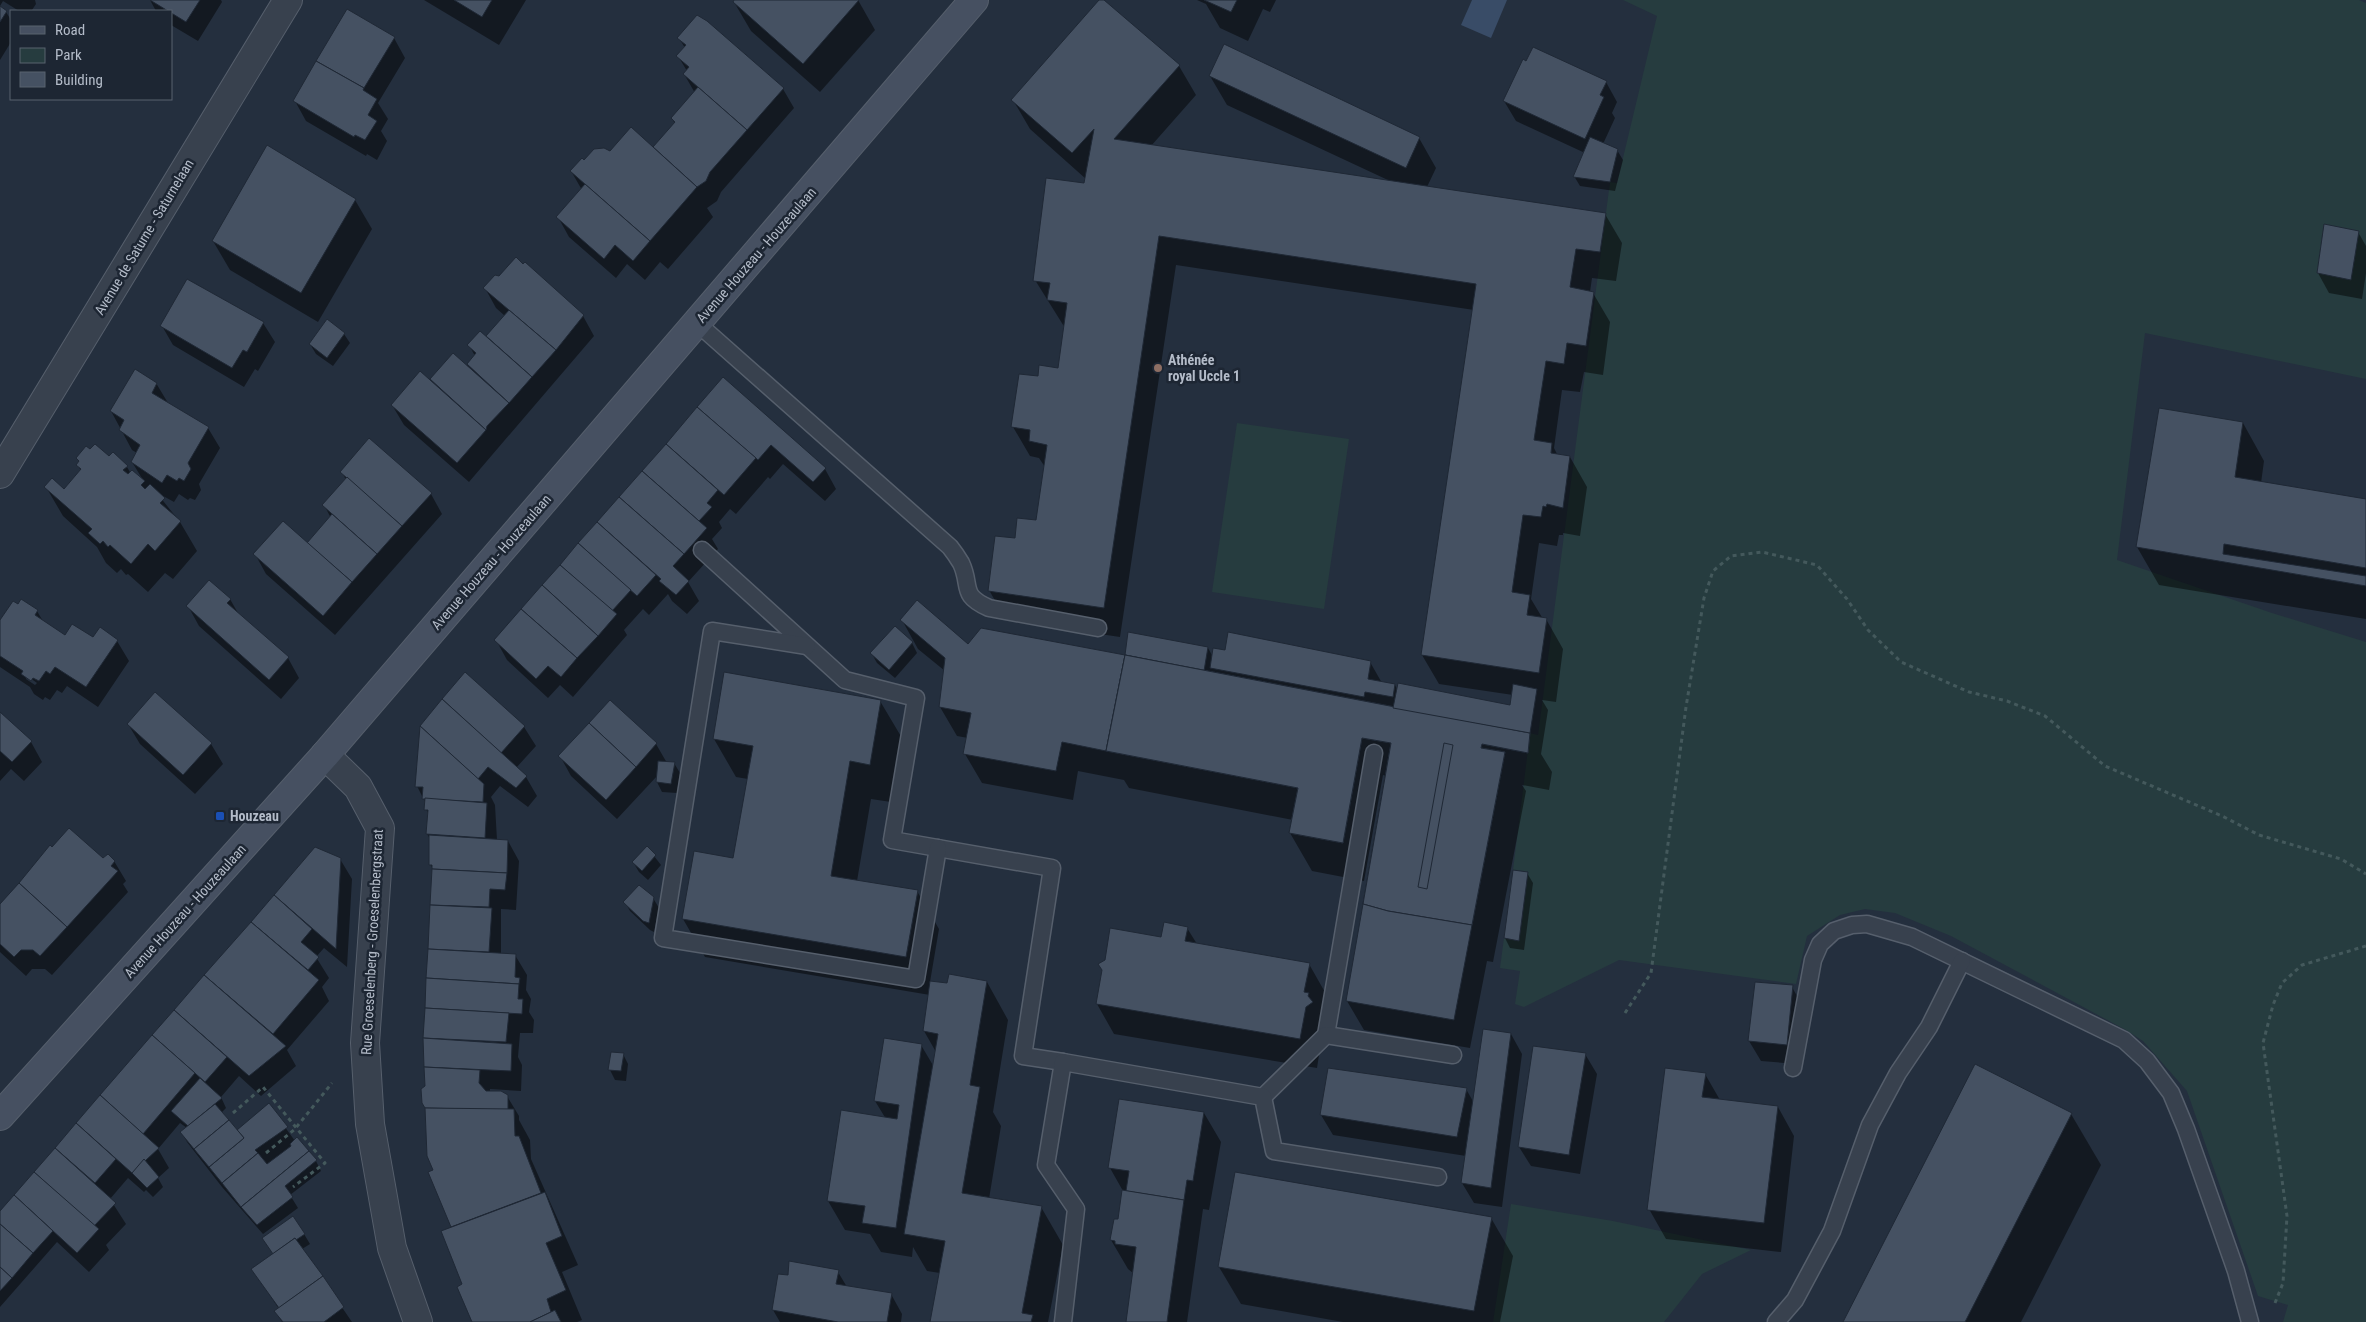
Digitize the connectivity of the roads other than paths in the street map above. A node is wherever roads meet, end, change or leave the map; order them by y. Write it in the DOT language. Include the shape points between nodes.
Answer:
graph roads {
  1 [pos="288,0"];
  2 [pos="974,0"];
  3 [pos="697,323"];
  4 [pos="0,474"];
  5 [pos="702,550"];
  6 [pos="1098,628"];
  7 [pos="807,646"];
  8 [pos="1374,753"];
  9 [pos="325,755"];
  10 [pos="938,848"];
  11 [pos="1962,961"];
  12 [pos="1326,1035"];
  13 [pos="1452,1055"];
  14 [pos="1063,1062"];
  15 [pos="1793,1068"];
  16 [pos="1263,1097"];
  17 [pos="0,1116"];
  18 [pos="1438,1177"];
  19 [pos="418,1322"];
  20 [pos="1063,1322"];
  21 [pos="1776,1322"];
  22 [pos="2250,1322"];
  1 -- 4 [label="street, Avenue de Saturne - Saturnelaan"];
  2 -- 3 [label="street, Avenue Houzeau - Houzeaulaan"];
  3 -- 6 [label="lane" via="950,547 962,565 967,591 976,602 989,608"];
  3 -- 9 [label="street, Avenue Houzeau - Houzeaulaan"];
  5 -- 7 [label="lane"];
  7 -- 10 [label="lane" via="845,680 916,698 892,840"];
  7 -- 10 [label="lane" via="712,631 663,938 916,979"];
  8 -- 12 [label="lane"];
  9 -- 17 [label="street, Avenue Houzeau - Houzeaulaan"];
  9 -- 19 [label="street, Rue Groeselenberg - Groeselenbergstraat" via="358,787 380,828 365,1043 370,1124 392,1248"];
  10 -- 14 [label="lane" via="1052,868 1023,1056"];
  11 -- 15 [label="lane" via="1912,937 1867,924 1834,931 1820,944 1813,960"];
  11 -- 21 [label="lane" via="1929,1027 1898,1073 1870,1125 1832,1231 1795,1300"];
  11 -- 22 [label="lane" via="2124,1040 2147,1061 2171,1092 2186,1129 2244,1295"];
  12 -- 13 [label="lane"];
  12 -- 16 [label="lane"];
  14 -- 16 [label="lane"];
  14 -- 20 [label="lane" via="1046,1165 1076,1209"];
  16 -- 18 [label="lane" via="1274,1151"];
}
